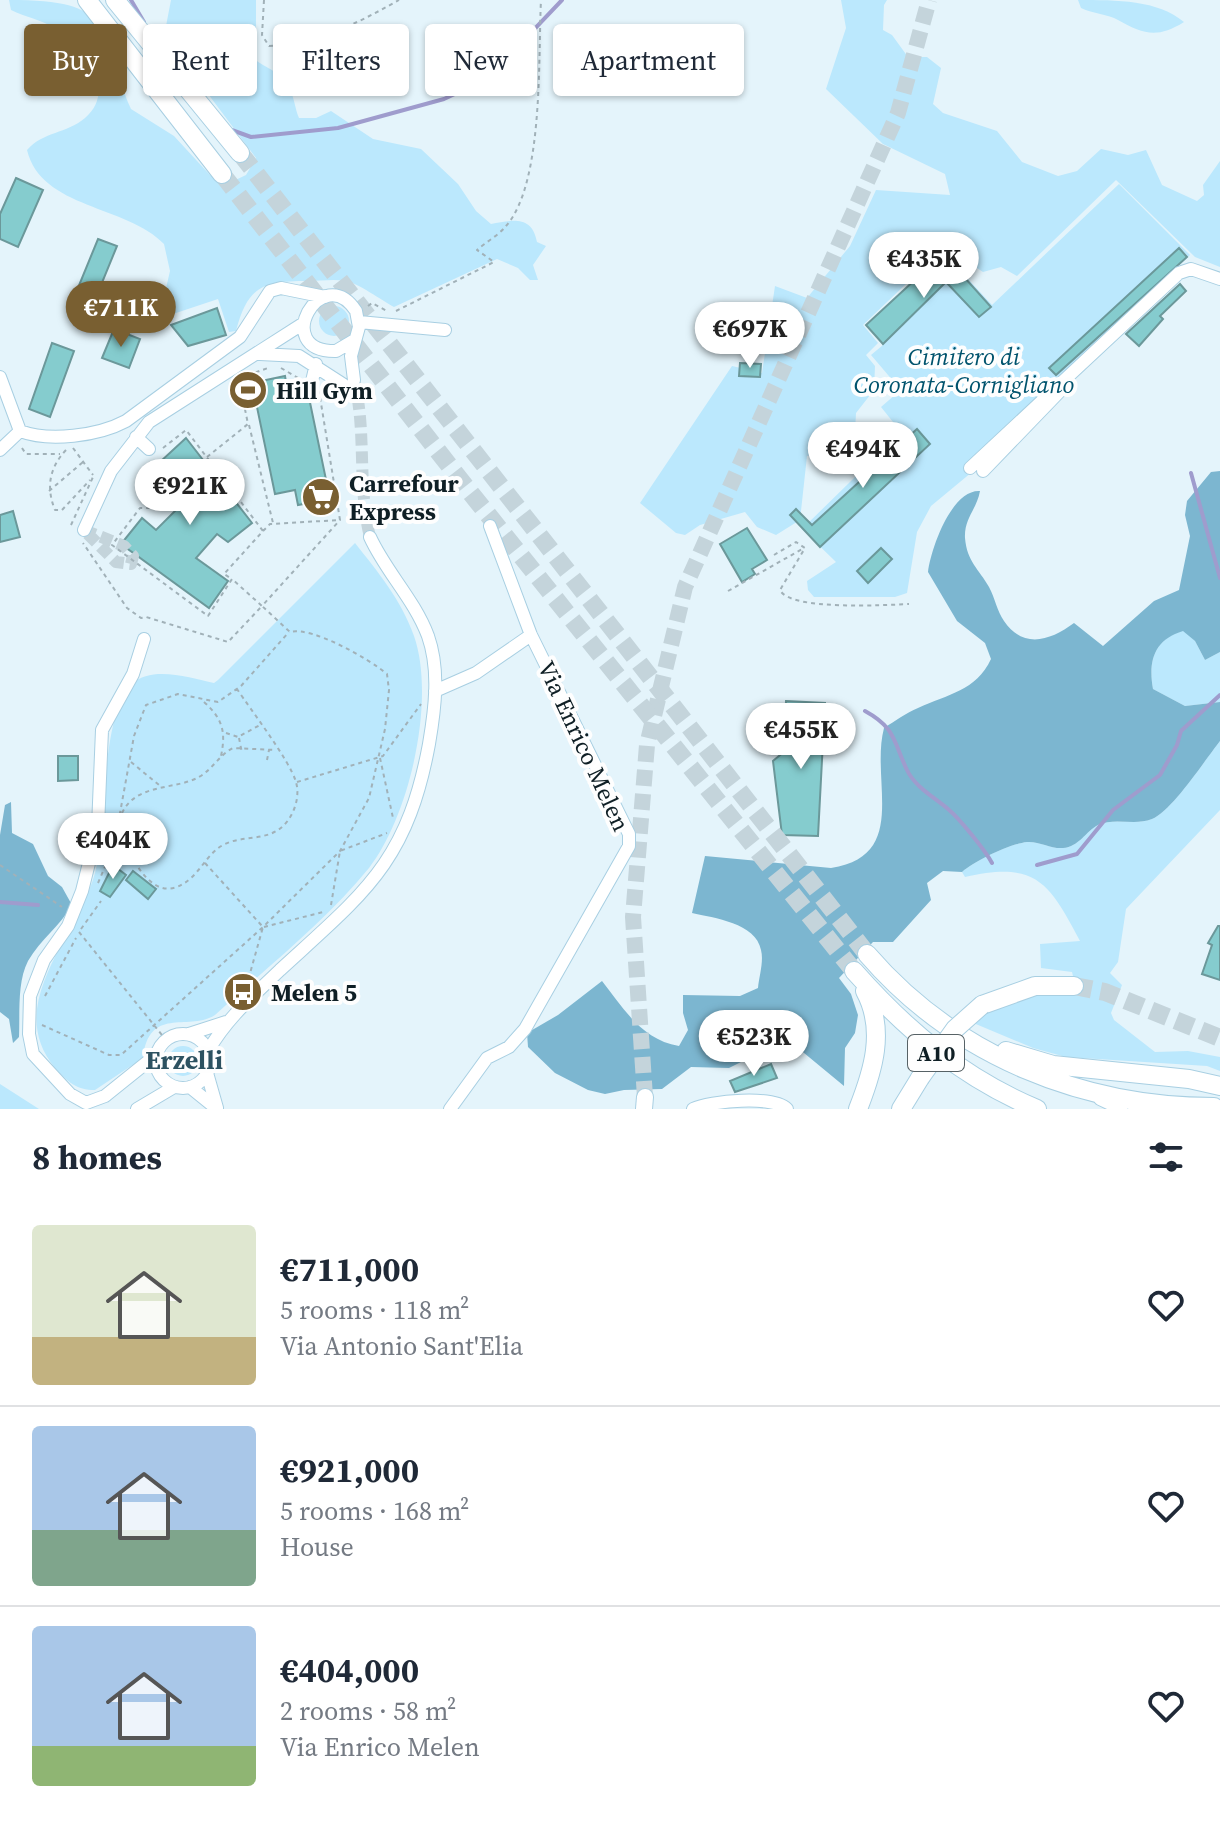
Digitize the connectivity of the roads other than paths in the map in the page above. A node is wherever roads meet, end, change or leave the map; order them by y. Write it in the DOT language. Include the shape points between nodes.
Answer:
graph roads {
  1 [pos="87,0"];
  2 [pos="115,0"];
  3 [pos="240,153"];
  4 [pos="222,174"];
  5 [pos="1220,279"];
  6 [pos="288,289"];
  7 [pos="325,297"];
  8 [pos="310,306"];
  9 [pos="357,316"];
  10 [pos="304,323"];
  11 [pos="445,330"];
  12 [pos="307,337"];
  13 [pos="353,341"];
  14 [pos="278,342"];
  15 [pos="332,351"];
  16 [pos="253,355"];
  17 [pos="316,364"];
  18 [pos="0,377"];
  19 [pos="312,381"];
  20 [pos="1065,381"];
  21 [pos="344,385"];
  22 [pos="17,435"];
  23 [pos="136,437"];
  24 [pos="0,440"];
  25 [pos="0,450"];
  26 [pos="151,454"];
  27 [pos="970,468"];
  28 [pos="983,471"];
  29 [pos="490,526"];
  30 [pos="79,532"];
  31 [pos="370,537"];
  32 [pos="531,635"];
  33 [pos="144,639"];
  34 [pos="435,691"];
  35 [pos="867,954"];
  36 [pos="1074,986"];
  37 [pos="226,1022"];
  38 [pos="189,1034"];
  39 [pos="968,1040"];
  40 [pos="208,1051"];
  41 [pos="156,1055"];
  42 [pos="158,1073"];
  43 [pos="207,1073"];
  44 [pos="1220,1086"];
  45 [pos="174,1087"];
  46 [pos="190,1087"];
  47 [pos="1078,1090"];
  48 [pos="1158,1106"];
  49 [pos="1214,1107"];
  50 [pos="138,1108"];
  51 [pos="217,1109"];
  52 [pos="450,1109"];
  53 [pos="693,1109"];
  54 [pos="787,1109"];
  55 [pos="858,1109"];
  56 [pos="901,1109"];
  57 [pos="1037,1109"];
  58 [pos="1122,1109"];
  1 -- 4 [label="highway"];
  2 -- 3 [label="highway"];
  5 -- 20 [label="street" via="1191,269 1179,273"];
  6 -- 7 [label="street"];
  6 -- 8 [label="street"];
  6 -- 22 [label="street" via="270,291 240,337 124,425 46,437"];
  7 -- 8 [label="street"];
  7 -- 9 [label="street" via="343,299"];
  8 -- 10 [label="street"];
  9 -- 11 [label="street"];
  9 -- 13 [label="street"];
  10 -- 12 [label="street"];
  10 -- 14 [label="street"];
  12 -- 14 [label="street"];
  12 -- 15 [label="street" via="318,348"];
  13 -- 15 [label="street"];
  13 -- 15 [label="street" via="354,380"];
  14 -- 16 [label="street"];
  16 -- 17 [label="street" via="293,354"];
  16 -- 23 [label="street" via="149,422"];
  17 -- 19 [label="street"];
  17 -- 21 [label="street"];
  18 -- 22 [label="street"];
  20 -- 27 [label="street"];
  20 -- 28 [label="street"];
  22 -- 24 [label="street"];
  22 -- 25 [label="street"];
  23 -- 26 [label="street"];
  23 -- 30 [label="street"];
  29 -- 32 [label="street, Via Enrico Melen"];
  31 -- 34 [label="street" via="428,636"];
  32 -- 34 [label="street" via="476,673"];
  32 -- 52 [label="street, Via Enrico Melen" via="629,834 629,846 525,1029 509,1047 487,1058"];
  33 -- 41 [label="street" via="133,674 102,730 94,850 73,916 44,960 30,996 30,1043 37,1061 86,1103 105,1096"];
  34 -- 37 [label="street" via="426,761 402,837 372,883"];
  35 -- 39 [label="highway, A10" via="912,1000"];
  36 -- 56 [label="highway, bridge" via="1035,986 982,1005 955,1029"];
  37 -- 38 [label="street"];
  37 -- 40 [label="street"];
  38 -- 40 [label="street"];
  38 -- 41 [label="street" via="166,1040"];
  39 -- 44 [label="highway" via="1053,1065"];
  39 -- 47 [label="highway, A10"];
  40 -- 43 [label="street"];
  41 -- 42 [label="street"];
  42 -- 45 [label="street"];
  42 -- 50 [label="street"];
  43 -- 46 [label="street"];
  43 -- 51 [label="street"];
  45 -- 46 [label="street"];
  45 -- 50 [label="street"];
  46 -- 51 [label="street"];
  47 -- 48 [label="highway, A10"];
  47 -- 58 [label="street"];
  48 -- 49 [label="highway, A10"];
  48 -- 58 [label="street"];
  53 -- 54 [label="street" via="773,1100"];
  55 -- 57 [label="highway, A10" via="876,1046 870,1001 854,971 936,1052 984,1084"];
}
